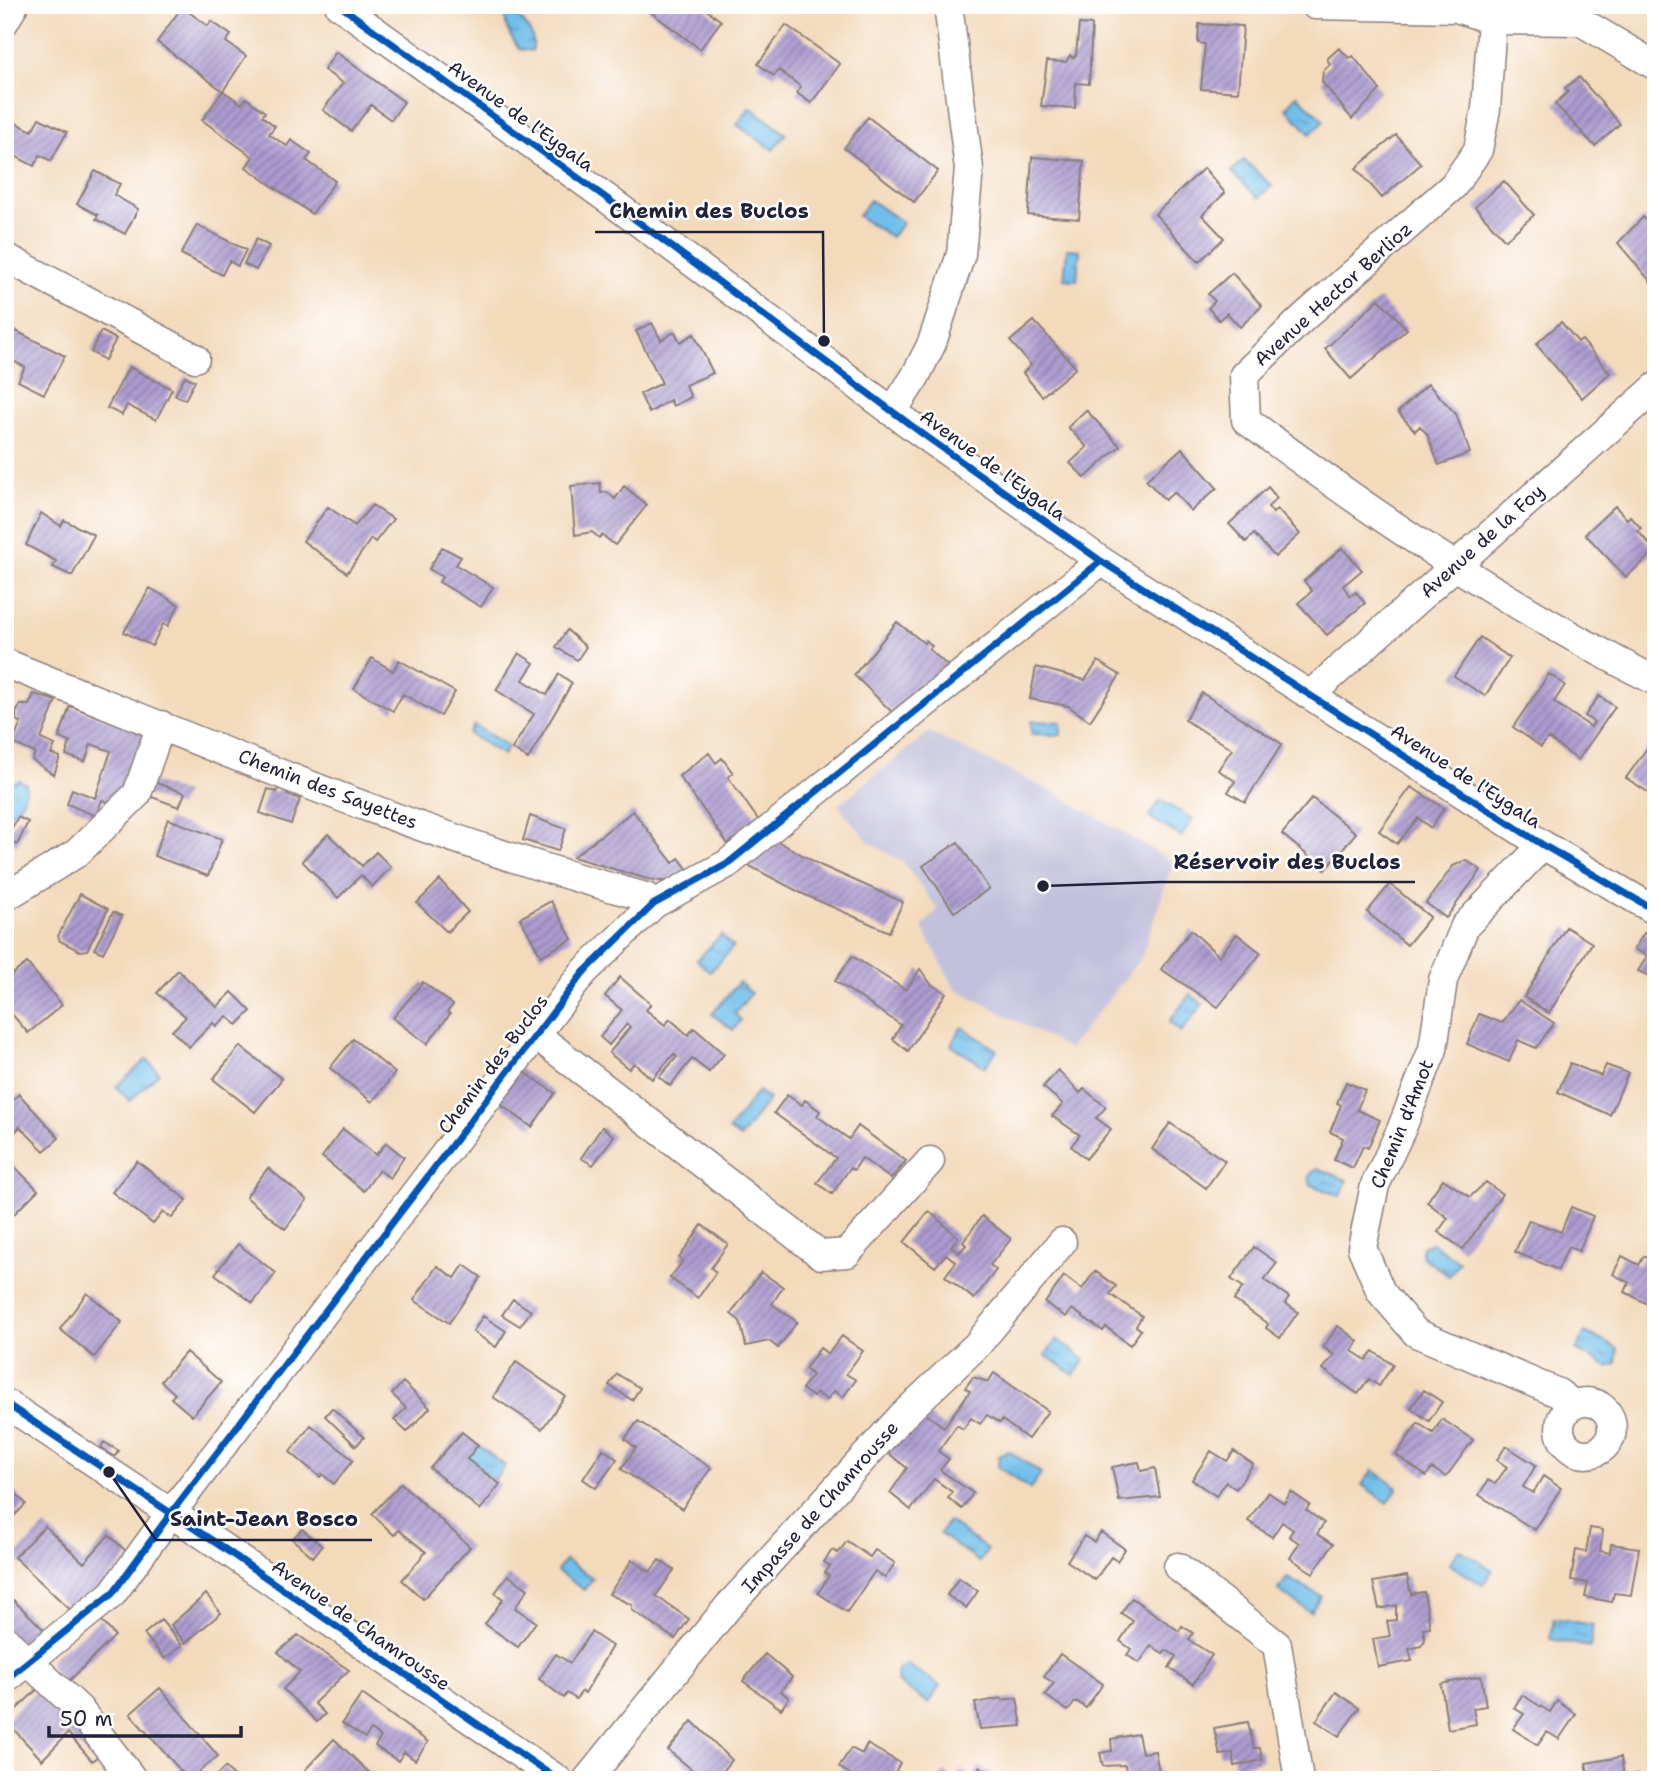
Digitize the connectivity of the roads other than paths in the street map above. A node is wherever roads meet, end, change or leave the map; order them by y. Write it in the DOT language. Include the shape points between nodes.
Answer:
graph roads {
  1 [pos="14,5"];
  2 [pos="339,5"];
  3 [pos="948,5"];
  4 [pos="1315,5"];
  5 [pos="5,20"];
  6 [pos="1492,20"];
  7 [pos="1656,66"];
  8 [pos="5,257"];
  9 [pos="195,358"];
  10 [pos="1656,387"];
  11 [pos="892,412"];
  12 [pos="1101,561"];
  13 [pos="1455,564"];
  14 [pos="5,663"];
  15 [pos="1656,681"];
  16 [pos="1310,695"];
  17 [pos="161,725"];
  18 [pos="1543,845"];
  19 [pos="5,897"];
  20 [pos="654,904"];
  21 [pos="1656,911"];
  22 [pos="536,1035"];
  23 [pos="930,1161"];
  24 [pos="1062,1242"];
  25 [pos="5,1404"];
  26 [pos="1574,1405"];
  27 [pos="171,1513"];
  28 [pos="1178,1567"];
  29 [pos="5,1640"];
  30 [pos="28,1662"];
  31 [pos="5,1680"];
  32 [pos="132,1780"];
  33 [pos="558,1780"];
  34 [pos="587,1780"];
  35 [pos="1299,1780"];
  1 -- 5 [label="street"];
  2 -- 11 [label="street, Avenue de l'Eygala"];
  3 -- 11 [label="street" via="970,169 961,254 932,343"];
  4 -- 6 [label="street" via="1457,8"];
  6 -- 7 [label="street" via="1580,21"];
  6 -- 13 [label="street, Avenue Hector Berlioz" via="1486,109 1478,150 1453,186 1244,375 1245,420"];
  8 -- 9 [label="street"];
  10 -- 13 [label="street, Avenue de la Foy"];
  11 -- 12 [label="street, Avenue de l'Eygala"];
  12 -- 16 [label="street, Avenue de l'Eygala"];
  12 -- 20 [label="street, Chemin des Buclos" via="727,864"];
  13 -- 15 [label="street" via="1583,645"];
  13 -- 16 [label="street, Avenue de la Foy"];
  14 -- 17 [label="street, Chemin des Sayettes"];
  16 -- 18 [label="street, Avenue de l'Eygala"];
  17 -- 19 [label="street" via="136,794 77,853"];
  17 -- 20 [label="street, Chemin des Sayettes" via="418,824 555,873 646,897"];
  18 -- 21 [label="street, Avenue de l'Eygala"];
  18 -- 26 [label="street, Chemin d'Amot" via="1465,926 1443,980 1433,1049 1374,1185 1362,1248 1381,1292 1416,1333 1558,1393"];
  20 -- 22 [label="street, Chemin des Buclos" via="583,974"];
  22 -- 23 [label="street" via="821,1255 847,1253"];
  22 -- 27 [label="street, Chemin des Buclos"];
  24 -- 34 [label="street, Impasse de Chamrousse" via="977,1345 902,1416 728,1607"];
  25 -- 27 [label="street, Avenue de Chamrousse"];
  27 -- 30 [label="street, Chemin des Buclos" via="112,1594"];
  27 -- 33 [label="street, Avenue de Chamrousse"];
  28 -- 35 [label="street" via="1277,1645"];
  29 -- 30 [label="street"];
  30 -- 31 [label="street, Chemin des Buclos"];
  30 -- 32 [label="street" via="79,1709"];
}
